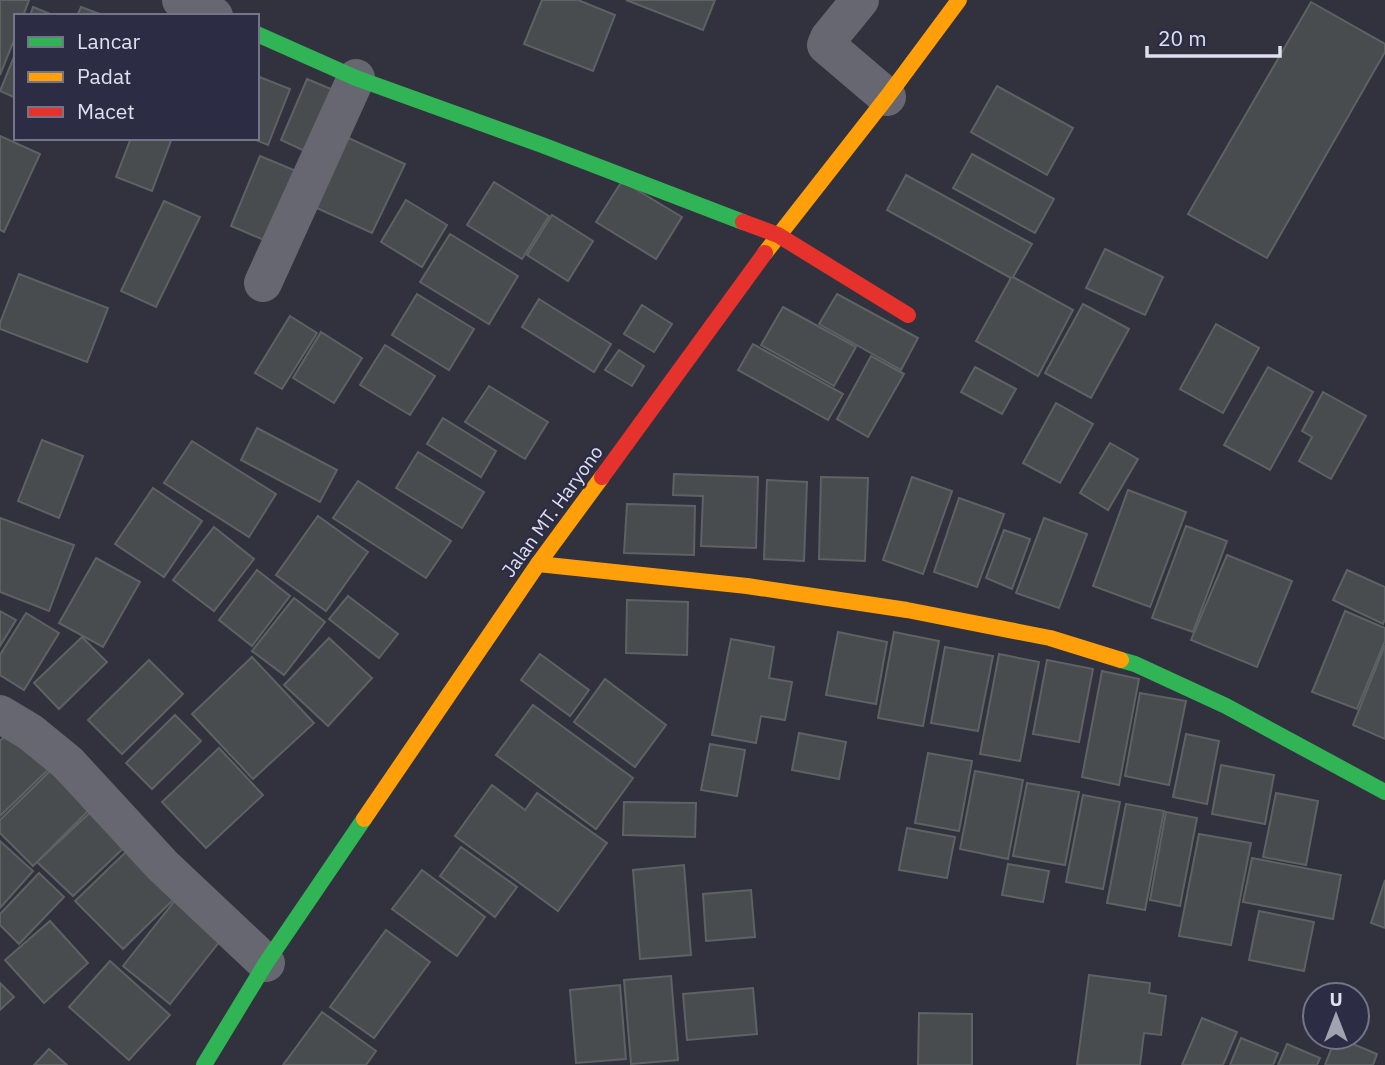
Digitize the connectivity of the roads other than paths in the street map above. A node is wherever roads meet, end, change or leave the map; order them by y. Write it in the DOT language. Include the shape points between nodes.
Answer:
graph roads {
  1 [pos="181,0"];
  2 [pos="860,0"];
  3 [pos="959,0"];
  4 [pos="210,14"];
  5 [pos="259,35"];
  6 [pos="356,78"];
  7 [pos="876,87"];
  8 [pos="778,235"];
  9 [pos="263,282"];
  10 [pos="908,315"];
  11 [pos="538,564"];
  12 [pos="0,714"];
  13 [pos="1385,792"];
  14 [pos="265,963"];
  15 [pos="204,1065"];
  1 -- 4 [label="street"];
  2 -- 7 [label="street" via="826,45"];
  3 -- 7 [label="street, Jalan MT. Haryono"];
  5 -- 6 [label="street"];
  6 -- 8 [label="street"];
  6 -- 9 [label="street"];
  7 -- 8 [label="street, Jalan MT. Haryono"];
  8 -- 10 [label="street"];
  8 -- 11 [label="street, Jalan MT. Haryono"];
  11 -- 13 [label="street" via="747,586 1050,638 1135,664 1226,706"];
  11 -- 14 [label="street, Jalan MT. Haryono"];
  12 -- 14 [label="street" via="68,763 162,865"];
  14 -- 15 [label="street, Jalan MT. Haryono"];
}
